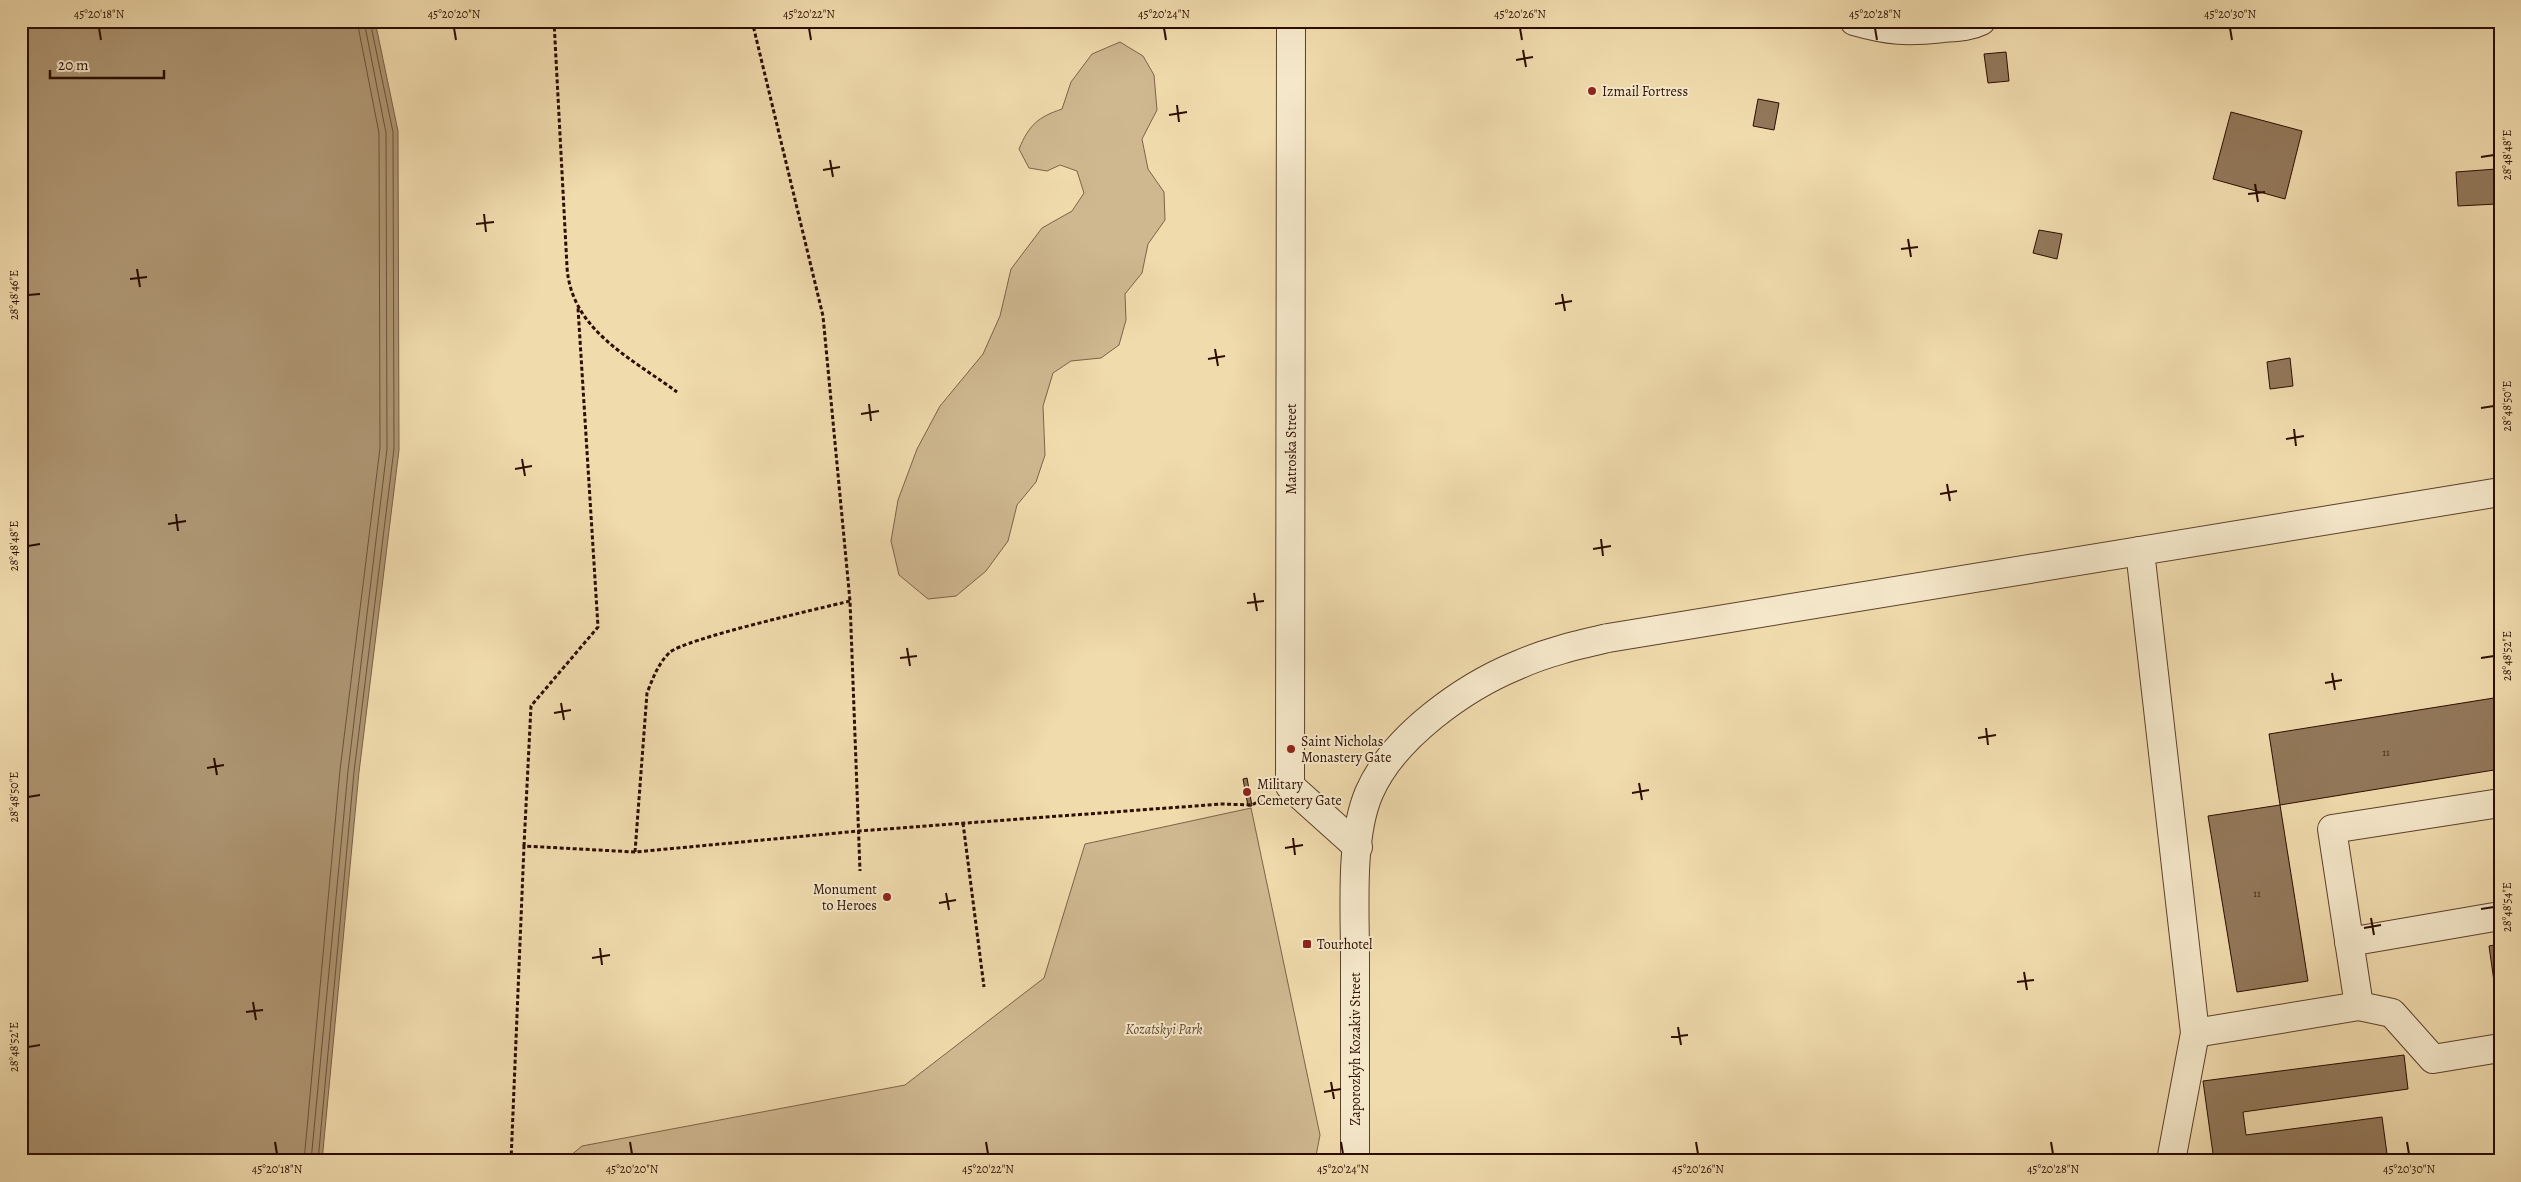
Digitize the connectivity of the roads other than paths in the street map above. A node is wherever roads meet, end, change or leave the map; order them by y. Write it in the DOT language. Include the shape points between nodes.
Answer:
graph roads {
  1 [pos="1291,21"];
  2 [pos="1854,21"];
  3 [pos="1981,21"];
  4 [pos="2500,492"];
  5 [pos="2140,551"];
  6 [pos="2500,803"];
  7 [pos="1358,847"];
  8 [pos="2500,916"];
  9 [pos="2349,942"];
  10 [pos="2359,1006"];
  11 [pos="2195,1033"];
  12 [pos="2500,1048"];
  13 [pos="1355,1161"];
  14 [pos="2171,1161"];
  1 -- 7 [label="street, Matroska Street" via="1290,786"];
  2 -- 3 [label="street" via="1884,30 1906,32"];
  4 -- 5 [label="street, Zaporozkyh Kozakiv Street"];
  5 -- 7 [label="street, Zaporozkyh Kozakiv Street" via="1608,638 1562,649 1517,665 1475,687 1436,714 1400,746 1369,793 1361,819"];
  5 -- 11 [label="street"];
  6 -- 9 [label="street" via="2332,829"];
  7 -- 13 [label="street, Zaporozkyh Kozakiv Street" via="1355,894"];
  8 -- 9 [label="street"];
  9 -- 10 [label="street"];
  10 -- 11 [label="street"];
  10 -- 12 [label="street" via="2392,1013 2433,1059"];
  11 -- 14 [label="street"];
}
